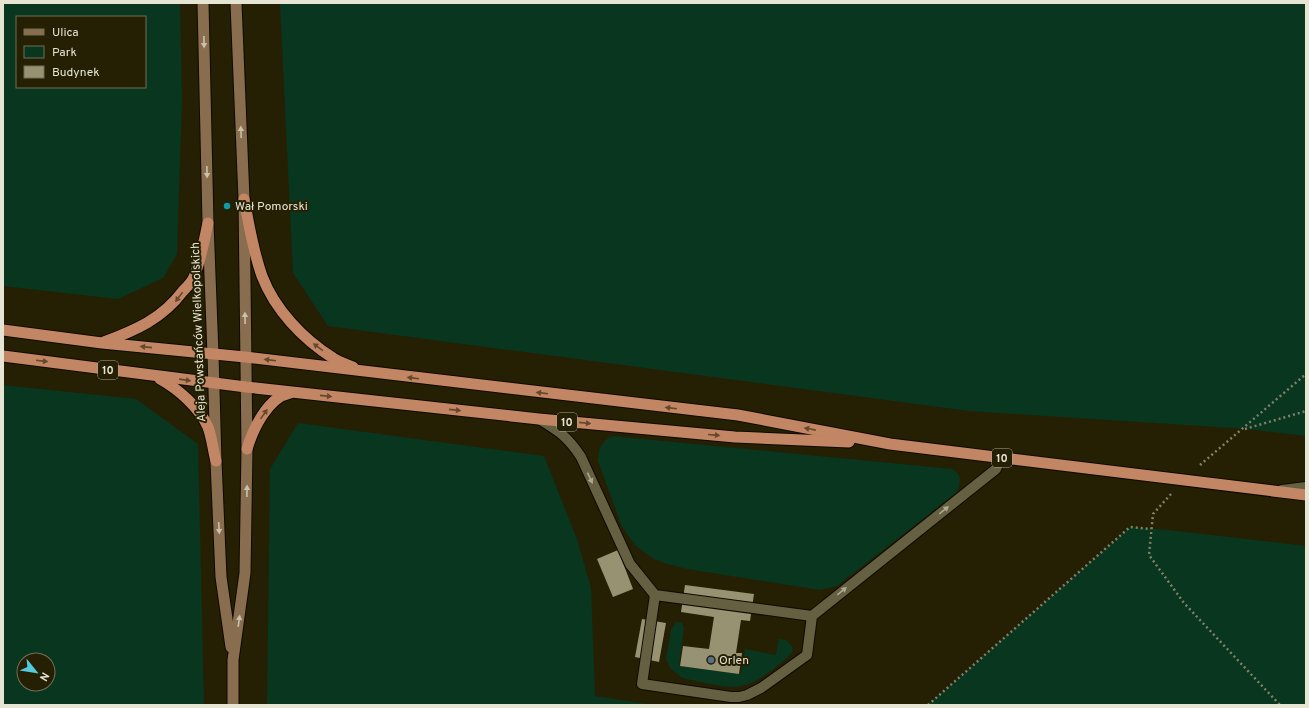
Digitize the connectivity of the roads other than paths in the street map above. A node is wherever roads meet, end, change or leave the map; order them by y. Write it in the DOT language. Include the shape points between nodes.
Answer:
graph roads {
  1 [pos="203,3"];
  2 [pos="236,3"];
  3 [pos="244,199"];
  4 [pos="208,223"];
  5 [pos="3,330"];
  6 [pos="102,343"];
  7 [pos="213,354"];
  8 [pos="3,356"];
  9 [pos="245,357"];
  10 [pos="364,372"];
  11 [pos="148,374"];
  12 [pos="214,384"];
  13 [pos="246,387"];
  14 [pos="297,392"];
  15 [pos="539,419"];
  16 [pos="890,444"];
  17 [pos="247,448"];
  18 [pos="1001,458"];
  19 [pos="216,461"];
  20 [pos="1306,487"];
  21 [pos="1277,491"];
  22 [pos="1306,495"];
  23 [pos="655,595"];
  24 [pos="812,616"];
  25 [pos="233,660"];
  26 [pos="233,705"];
  1 -- 4 [label="main road, Aleja Powstańców Wielkopolskich, one-way"];
  3 -- 2 [label="main road, Aleja Powstańców Wielkopolskich, one-way"];
  9 -- 3 [label="main road, Aleja Powstańców Wielkopolskich, one-way"];
  10 -- 3 [label="highway, one-way" via="334,359 308,340 285,316 263,277"];
  4 -- 6 [label="highway, one-way" via="194,278 174,303 154,320"];
  4 -- 7 [label="main road, Aleja Powstańców Wielkopolskich"];
  5 -- 6 [label="highway, 10"];
  7 -- 6 [label="highway, 10, one-way"];
  7 -- 9 [label="highway, 10"];
  7 -- 12 [label="main road, Aleja Powstańców Wielkopolskich"];
  8 -- 11 [label="highway, 10, one-way"];
  10 -- 9 [label="highway, 10, one-way"];
  9 -- 13 [label="main road, Aleja Powstańców Wielkopolskich"];
  16 -- 10 [label="highway, 10, one-way" via="738,415"];
  11 -- 12 [label="highway, 10, one-way"];
  11 -- 19 [label="highway" via="172,386 198,411 208,427"];
  12 -- 13 [label="highway, 10"];
  12 -- 19 [label="main road, Aleja Powstańców Wielkopolskich"];
  13 -- 14 [label="highway, 10"];
  13 -- 17 [label="main road, Aleja Powstańców Wielkopolskich"];
  14 -- 15 [label="highway, 10, one-way"];
  17 -- 14 [label="highway, one-way" via="250,437 268,408 278,398"];
  15 -- 16 [label="highway, 10, one-way" via="735,437"];
  15 -- 23 [label="lane, one-way" via="560,431 572,443 581,457 630,564"];
  16 -- 18 [label="highway, 10"];
  25 -- 17 [label="main road, Aleja Powstańców Wielkopolskich, one-way" via="245,573"];
  18 -- 21 [label="highway, 10"];
  24 -- 18 [label="lane, one-way" via="996,469"];
  19 -- 25 [label="main road, Aleja Powstańców Wielkopolskich, one-way" via="221,577"];
  20 -- 21 [label="lane"];
  21 -- 22 [label="highway, 10"];
  23 -- 24 [label="lane"];
  23 -- 24 [label="lane" via="642,684 731,697 754,692 807,655"];
  25 -- 26 [label="main road, Aleja Powstańców Wielkopolskich"];
}
